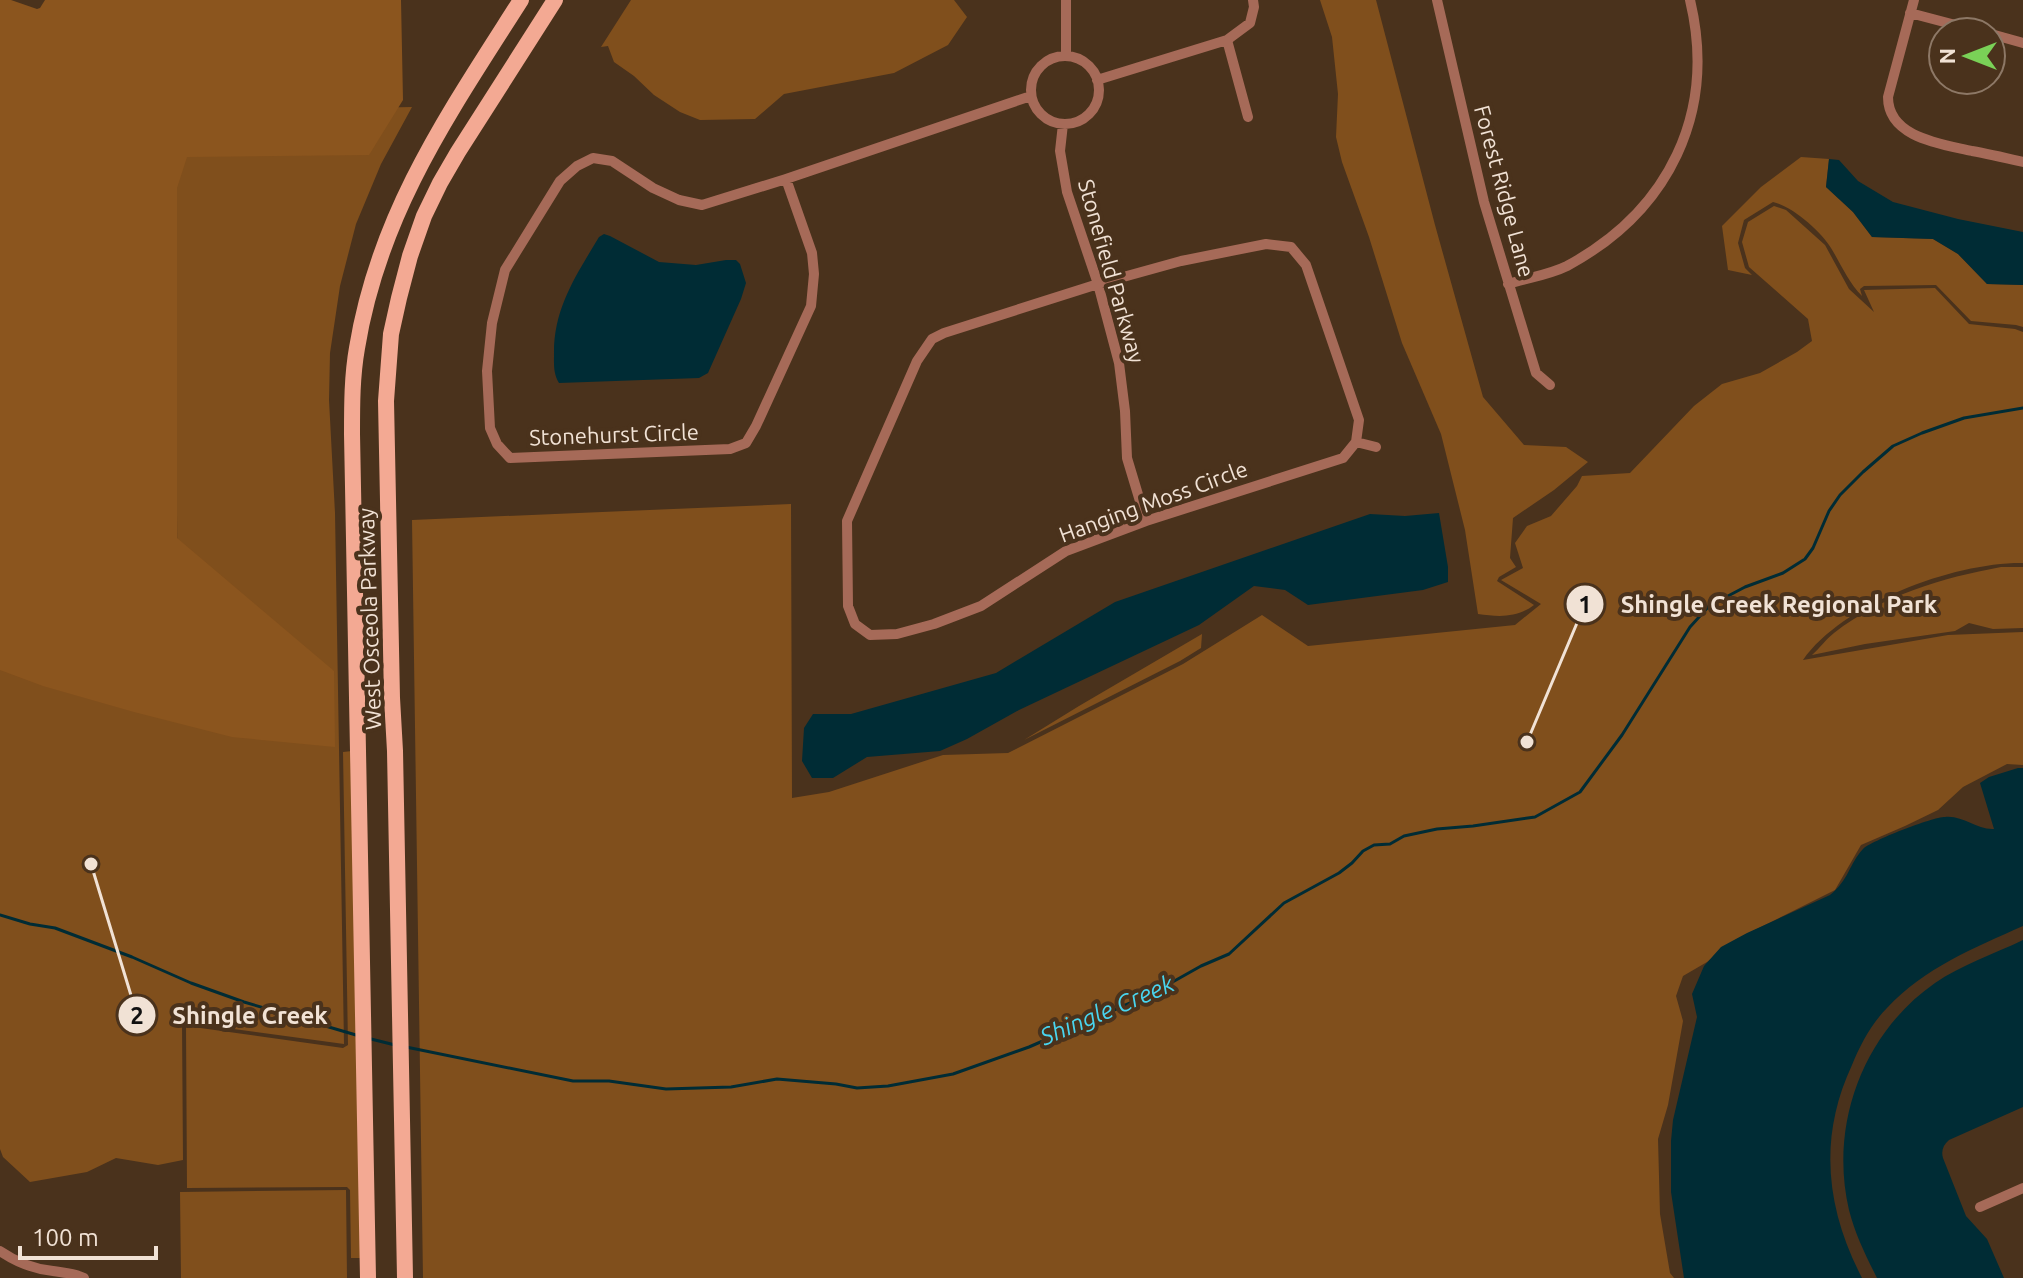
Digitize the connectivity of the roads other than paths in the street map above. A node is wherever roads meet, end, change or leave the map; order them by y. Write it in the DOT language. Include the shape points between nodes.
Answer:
graph roads {
  1 [pos="521,0"];
  2 [pos="555,0"];
  3 [pos="1066,0"];
  4 [pos="1253,0"];
  5 [pos="1437,0"];
  6 [pos="1690,0"];
  7 [pos="1914,0"];
  8 [pos="1910,13"];
  9 [pos="1927,17"];
  10 [pos="1227,40"];
  11 [pos="1066,56"];
  12 [pos="1097,80"];
  13 [pos="1031,96"];
  14 [pos="1248,117"];
  15 [pos="1063,124"];
  16 [pos="2023,162"];
  17 [pos="786,179"];
  18 [pos="1098,284"];
  19 [pos="1508,284"];
  20 [pos="1550,385"];
  21 [pos="1356,442"];
  22 [pos="1376,447"];
  23 [pos="1146,521"];
  24 [pos="2023,1188"];
  25 [pos="1980,1207"];
  26 [pos="0,1251"];
  27 [pos="368,1271"];
  28 [pos="405,1271"];
  29 [pos="84,1278"];
  1 -- 27 [label="main road, West Osceola Parkway" via="400,205 375,270 356,351 352,399"];
  2 -- 28 [label="main road, West Osceola Parkway" via="440,183 410,256 391,334 386,401"];
  3 -- 11 [label="street"];
  4 -- 10 [label="street" via="1250,23"];
  5 -- 19 [label="street, Forest Ridge Lane"];
  6 -- 19 [label="street" via="1699,70 1687,131 1674,163 1644,207 1608,240 1564,267"];
  7 -- 8 [label="street"];
  8 -- 9 [label="street"];
  8 -- 16 [label="street" via="1888,97 1888,109 1899,125 1917,137"];
  10 -- 12 [label="street"];
  10 -- 14 [label="street"];
  11 -- 12 [label="street" via="1086,64"];
  11 -- 13 [label="street" via="1041,66 1031,83"];
  12 -- 15 [label="street" via="1098,95 1089,114"];
  13 -- 15 [label="street" via="1042,115"];
  13 -- 17 [label="street, Stonehurst Circle"];
  15 -- 18 [label="street, Stonefield Parkway" via="1060,151 1067,192"];
  17 -- 17 [label="street, Stonehurst Circle" via="702,205 653,188 612,161 593,158 560,181 505,270 492,323 487,371 490,428 510,458 730,449 746,443 811,306 812,253"];
  18 -- 21 [label="street, Hanging Moss Circle" via="1266,244 1291,247 1306,265 1359,420"];
  18 -- 23 [label="street, Stonefield Parkway" via="1119,363 1127,458"];
  18 -- 23 [label="street, Hanging Moss Circle" via="932,339 917,361 847,521 848,606 855,624 870,635 934,624 981,606 1066,551"];
  19 -- 20 [label="street, Forest Ridge Lane" via="1536,373"];
  21 -- 22 [label="street"];
  21 -- 23 [label="street, Hanging Moss Circle" via="1343,458"];
  24 -- 25 [label="street"];
  26 -- 29 [label="street" via="35,1268"];
}
